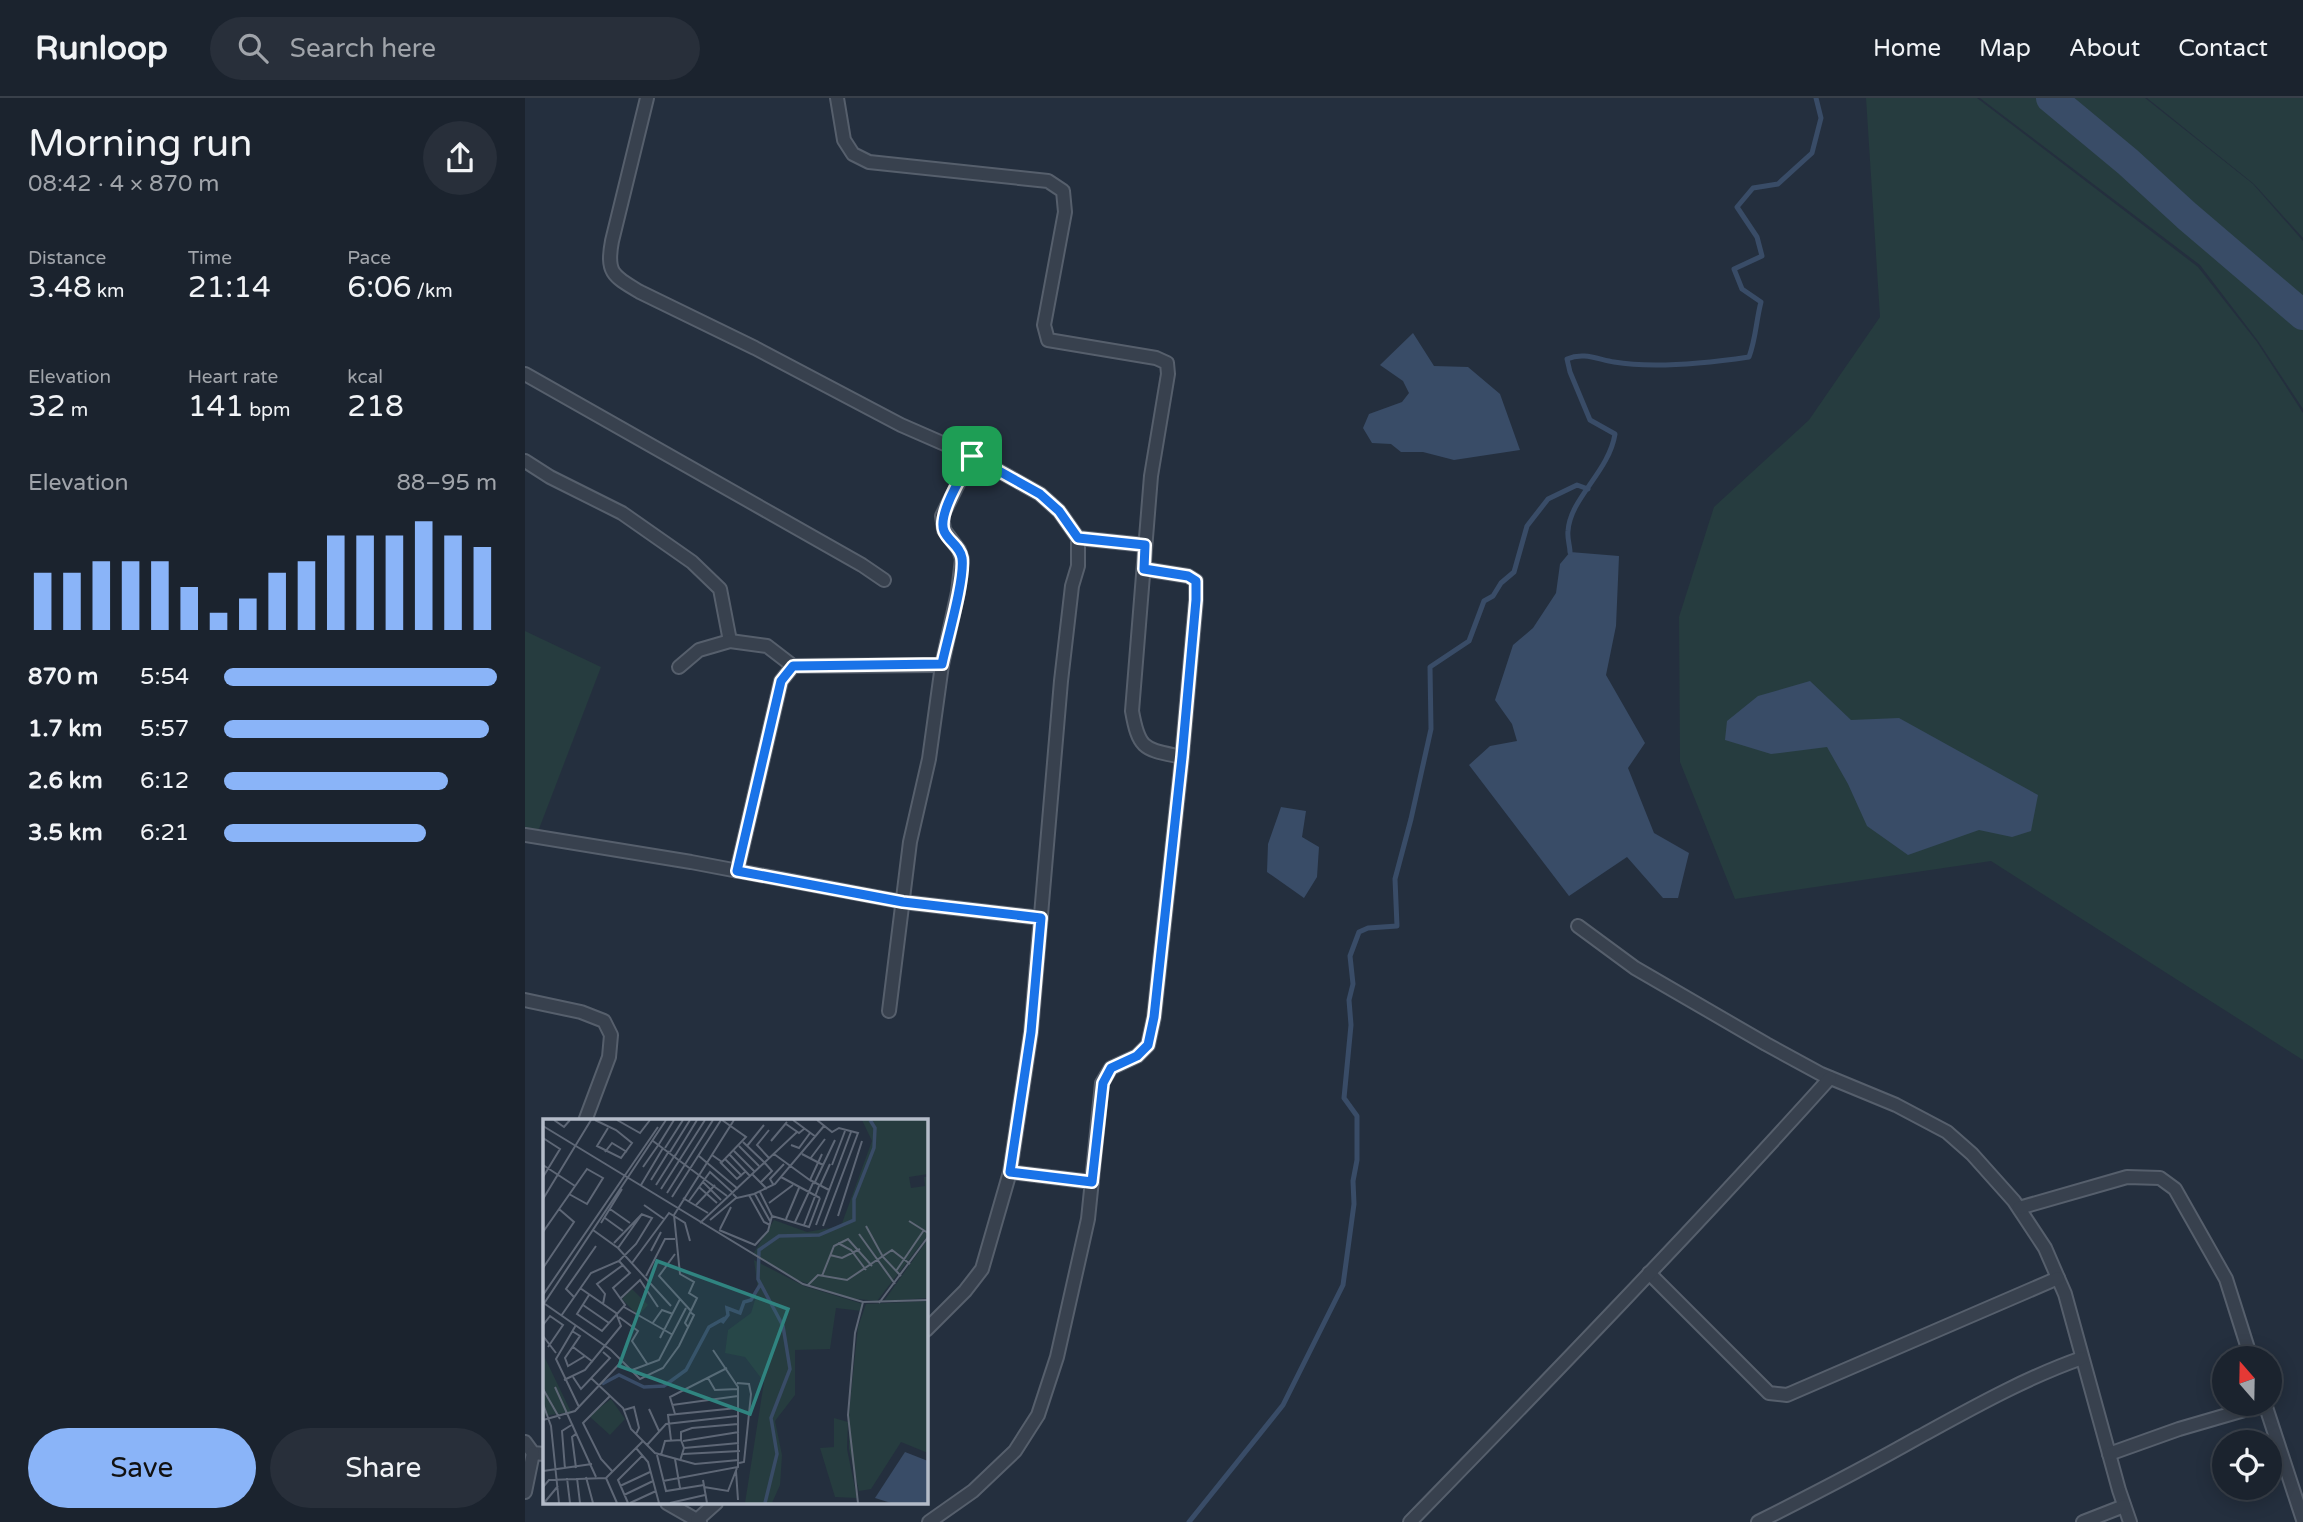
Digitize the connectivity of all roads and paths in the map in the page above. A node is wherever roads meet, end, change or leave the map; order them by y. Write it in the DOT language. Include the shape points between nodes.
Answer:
graph roads {
  1 [pos="647,98"];
  2 [pos="837,98"];
  3 [pos="525,374"];
  4 [pos="972,456"];
  5 [pos="525,461"];
  6 [pos="1078,538"];
  7 [pos="1145,545"];
  8 [pos="1144,569"];
  9 [pos="884,580"];
  10 [pos="730,641"];
  11 [pos="942,664"];
  12 [pos="793,666"];
  13 [pos="679,667"];
  14 [pos="1182,757"];
  15 [pos="525,835"];
  16 [pos="737,871"];
  17 [pos="903,902"];
  18 [pos="1041,918"];
  19 [pos="1578,926"];
  20 [pos="525,1000"];
  21 [pos="889,1010"];
  22 [pos="1830,1078"];
  23 [pos="586,1119"];
  24 [pos="1010,1172"];
  25 [pos="1092,1182"];
  26 [pos="2019,1208"];
  27 [pos="1649,1273"];
  28 [pos="2058,1278"];
  29 [pos="927,1329"];
  30 [pos="2247,1346"];
  31 [pos="2082,1359"];
  32 [pos="2224,1416"];
  33 [pos="2269,1416"];
  34 [pos="534,1450"];
  35 [pos="2109,1454"];
  36 [pos="525,1492"];
  37 [pos="669,1504"];
  38 [pos="715,1504"];
  39 [pos="2124,1506"];
  40 [pos="2303,1520"];
  41 [pos="698,1521"];
  42 [pos="929,1522"];
  43 [pos="1410,1522"];
  44 [pos="1758,1522"];
  45 [pos="2083,1522"];
  46 [pos="2130,1522"];
  1 -- 4 [label="street" via="612,241 611,272 640,292 901,425"];
  2 -- 7 [label="street" via="844,140 853,154 869,162 1048,181 1063,191 1065,212 1044,325 1048,340 1167,363"];
  3 -- 9 [label="street"];
  4 -- 6 [label="street" via="1040,494"];
  4 -- 11 [label="street" via="943,516 944,530 962,559"];
  5 -- 10 [label="street" via="622,513 692,562 720,589"];
  6 -- 7 [label="street"];
  6 -- 18 [label="street"];
  7 -- 8 [label="street"];
  8 -- 14 [label="street" via="1132,711 1136,737 1154,751"];
  8 -- 14 [label="street" via="1196,581"];
  10 -- 12 [label="street" via="767,646"];
  10 -- 13 [label="street" via="699,650"];
  11 -- 12 [label="street"];
  11 -- 17 [label="street"];
  12 -- 16 [label="street" via="781,681"];
  14 -- 25 [label="street" via="1154,1017 1148,1045 1137,1056 1111,1068 1103,1083"];
  15 -- 16 [label="street"];
  16 -- 17 [label="street"];
  17 -- 18 [label="street"];
  17 -- 21 [label="street"];
  18 -- 24 [label="street" via="1031,1032"];
  19 -- 22 [label="street" via="1635,968"];
  20 -- 23 [label="street" via="604,1021 611,1035 609,1057"];
  22 -- 26 [label="street" via="1947,1132"];
  22 -- 27 [label="street"];
  24 -- 25 [label="street"];
  24 -- 29 [label="street" via="982,1269"];
  25 -- 42 [label="street" via="1057,1357 1038,1415 1015,1451 973,1491"];
  26 -- 28 [label="street"];
  26 -- 30 [label="street" via="2127,1177 2160,1178 2175,1189 2226,1279"];
  27 -- 28 [label="street" via="1769,1393 1787,1395"];
  27 -- 43 [label="street"];
  28 -- 31 [label="street"];
  31 -- 35 [label="street"];
  31 -- 44 [label="street" via="2048,1370 1980,1404"];
  32 -- 35 [label="street"];
  33 -- 40 [label="street"];
  34 -- 36 [label="street"];
  35 -- 39 [label="street"];
  37 -- 41 [label="street"];
  38 -- 41 [label="street"];
  39 -- 45 [label="street"];
  39 -- 46 [label="street"];
}
